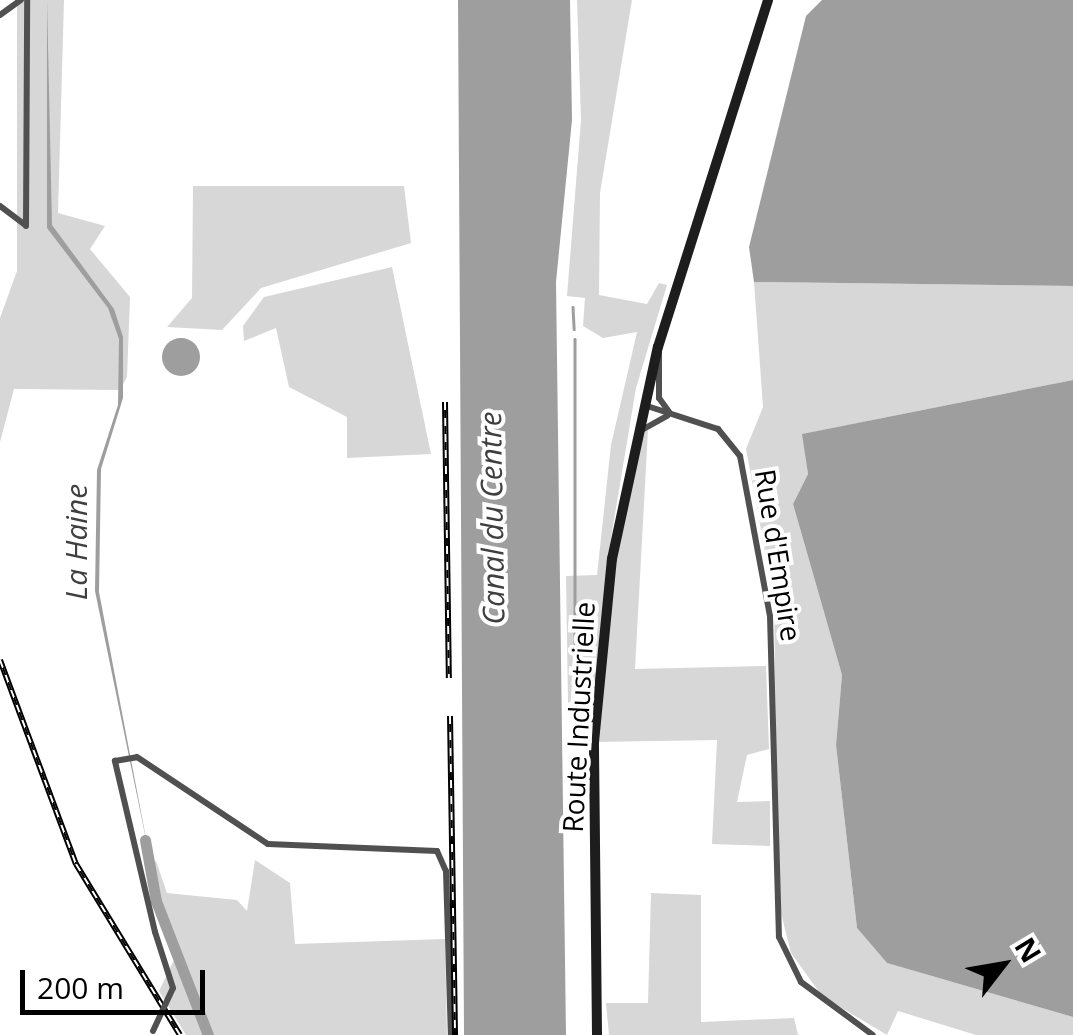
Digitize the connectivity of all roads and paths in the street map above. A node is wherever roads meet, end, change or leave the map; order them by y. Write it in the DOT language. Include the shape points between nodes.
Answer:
graph roads {
  1 [pos="24,0"];
  2 [pos="768,0"];
  3 [pos="0,15"];
  4 [pos="0,206"];
  5 [pos="658,347"];
  6 [pos="642,404"];
  7 [pos="674,416"];
  8 [pos="635,435"];
  9 [pos="151,1033"];
  10 [pos="451,1035"];
  11 [pos="596,1035"];
  12 [pos="874,1035"];
  1 -- 3 [label="street"];
  1 -- 4 [label="street" via="26,226"];
  2 -- 5 [label="main road"];
  5 -- 6 [label="main road"];
  5 -- 7 [label="street" via="658,398"];
  6 -- 7 [label="street, Rue d'Empire"];
  6 -- 8 [label="main road, Route Industrielle"];
  7 -- 8 [label="street"];
  7 -- 12 [label="street, Rue d'Empire" via="725,435 748,493 772,632 773,900 784,952 819,1000"];
  8 -- 11 [label="main road, Route Industrielle" via="596,704"];
  9 -- 10 [label="street, bridge" via="173,988 115,762 137,758 268,844 437,851 446,871"];
}
